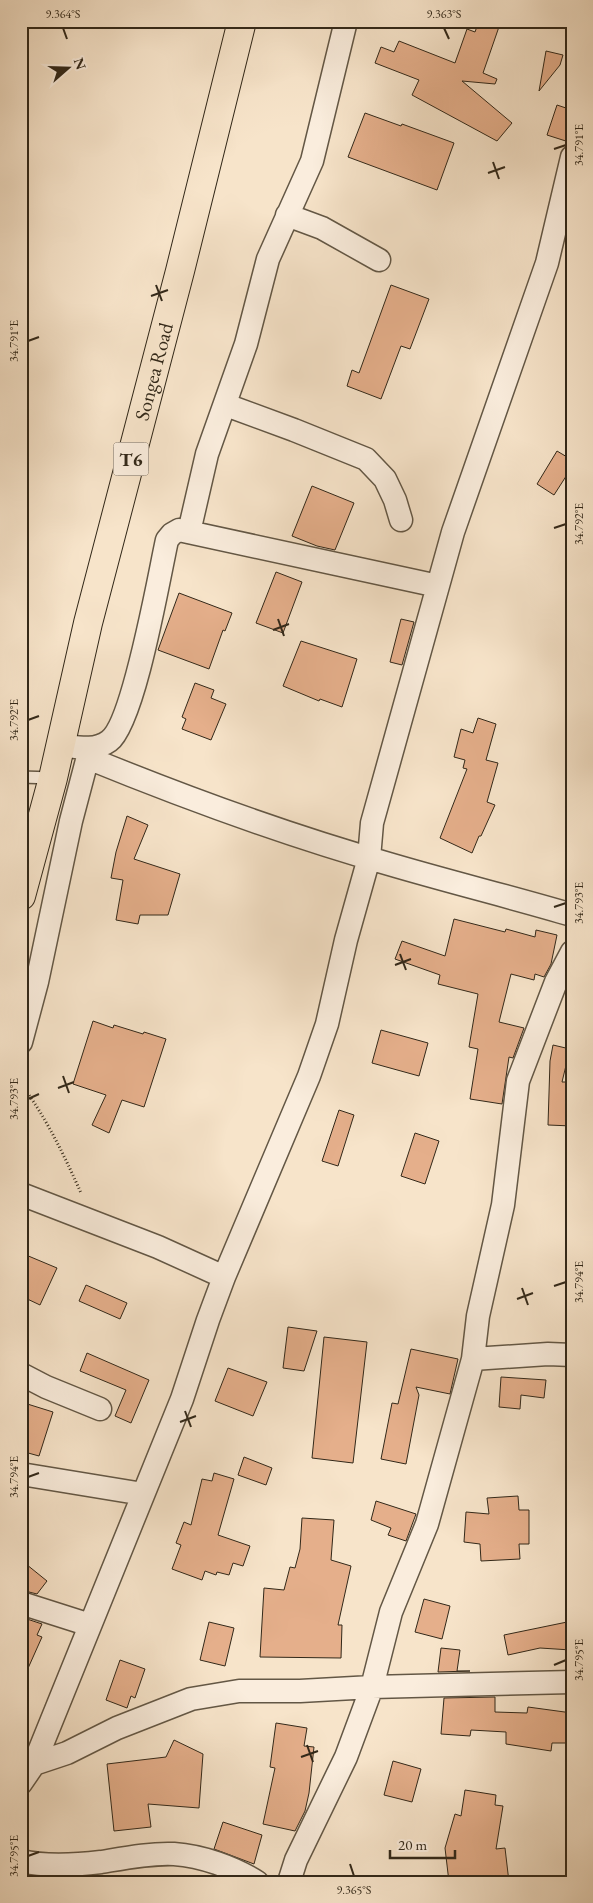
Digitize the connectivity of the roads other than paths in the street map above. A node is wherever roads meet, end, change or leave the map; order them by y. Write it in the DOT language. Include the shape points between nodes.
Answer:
graph roads {
  1 [pos="242,21"];
  2 [pos="346,21"];
  3 [pos="572,157"];
  4 [pos="287,214"];
  5 [pos="379,260"];
  6 [pos="226,405"];
  7 [pos="401,520"];
  8 [pos="189,532"];
  9 [pos="438,586"];
  10 [pos="60,745"];
  11 [pos="89,753"];
  12 [pos="21,777"];
  13 [pos="52,778"];
  14 [pos="368,858"];
  15 [pos="21,896"];
  16 [pos="572,916"];
  17 [pos="572,952"];
  18 [pos="21,1042"];
  19 [pos="21,1194"];
  20 [pos="224,1277"];
  21 [pos="572,1355"];
  22 [pos="473,1359"];
  23 [pos="21,1374"];
  24 [pos="100,1409"];
  25 [pos="21,1474"];
  26 [pos="143,1494"];
  27 [pos="21,1603"];
  28 [pos="90,1625"];
  29 [pos="572,1682"];
  30 [pos="372,1687"];
  31 [pos="34,1764"];
  32 [pos="21,1783"];
  33 [pos="21,1861"];
  34 [pos="257,1882"];
  35 [pos="289,1882"];
  1 -- 10 [label="highway, Songea Road / T6" via="88,622"];
  2 -- 4 [label="street" via="312,161"];
  3 -- 9 [label="street" via="547,263 453,532"];
  4 -- 5 [label="street" via="322,228"];
  4 -- 6 [label="street" via="268,259"];
  6 -- 7 [label="street" via="366,459 385,479"];
  6 -- 8 [label="street" via="207,454"];
  8 -- 9 [label="street"];
  8 -- 11 [label="street" via="179,530 167,540 148,632 118,729 109,741"];
  9 -- 14 [label="street" via="372,823"];
  10 -- 11 [label="street"];
  10 -- 13 [label="highway, Songea Road / T6"];
  11 -- 14 [label="street" via="148,782"];
  11 -- 18 [label="street"];
  12 -- 13 [label="lane"];
  13 -- 15 [label="highway, Songea Road / T6"];
  14 -- 16 [label="street"];
  14 -- 20 [label="street" via="327,1024 309,1076"];
  17 -- 22 [label="street" via="556,982 518,1081 503,1206 478,1316"];
  19 -- 20 [label="street" via="158,1247"];
  20 -- 26 [label="street" via="182,1399"];
  21 -- 22 [label="street"];
  22 -- 30 [label="street" via="427,1524 390,1612"];
  23 -- 24 [label="street"];
  25 -- 26 [label="street"];
  26 -- 28 [label="street"];
  27 -- 28 [label="street"];
  28 -- 31 [label="street"];
  29 -- 30 [label="street"];
  30 -- 31 [label="street" via="239,1691 191,1699"];
  30 -- 35 [label="street" via="346,1757 296,1860"];
  31 -- 32 [label="street"];
  33 -- 34 [label="street" via="59,1864 174,1854 210,1861"];
}
